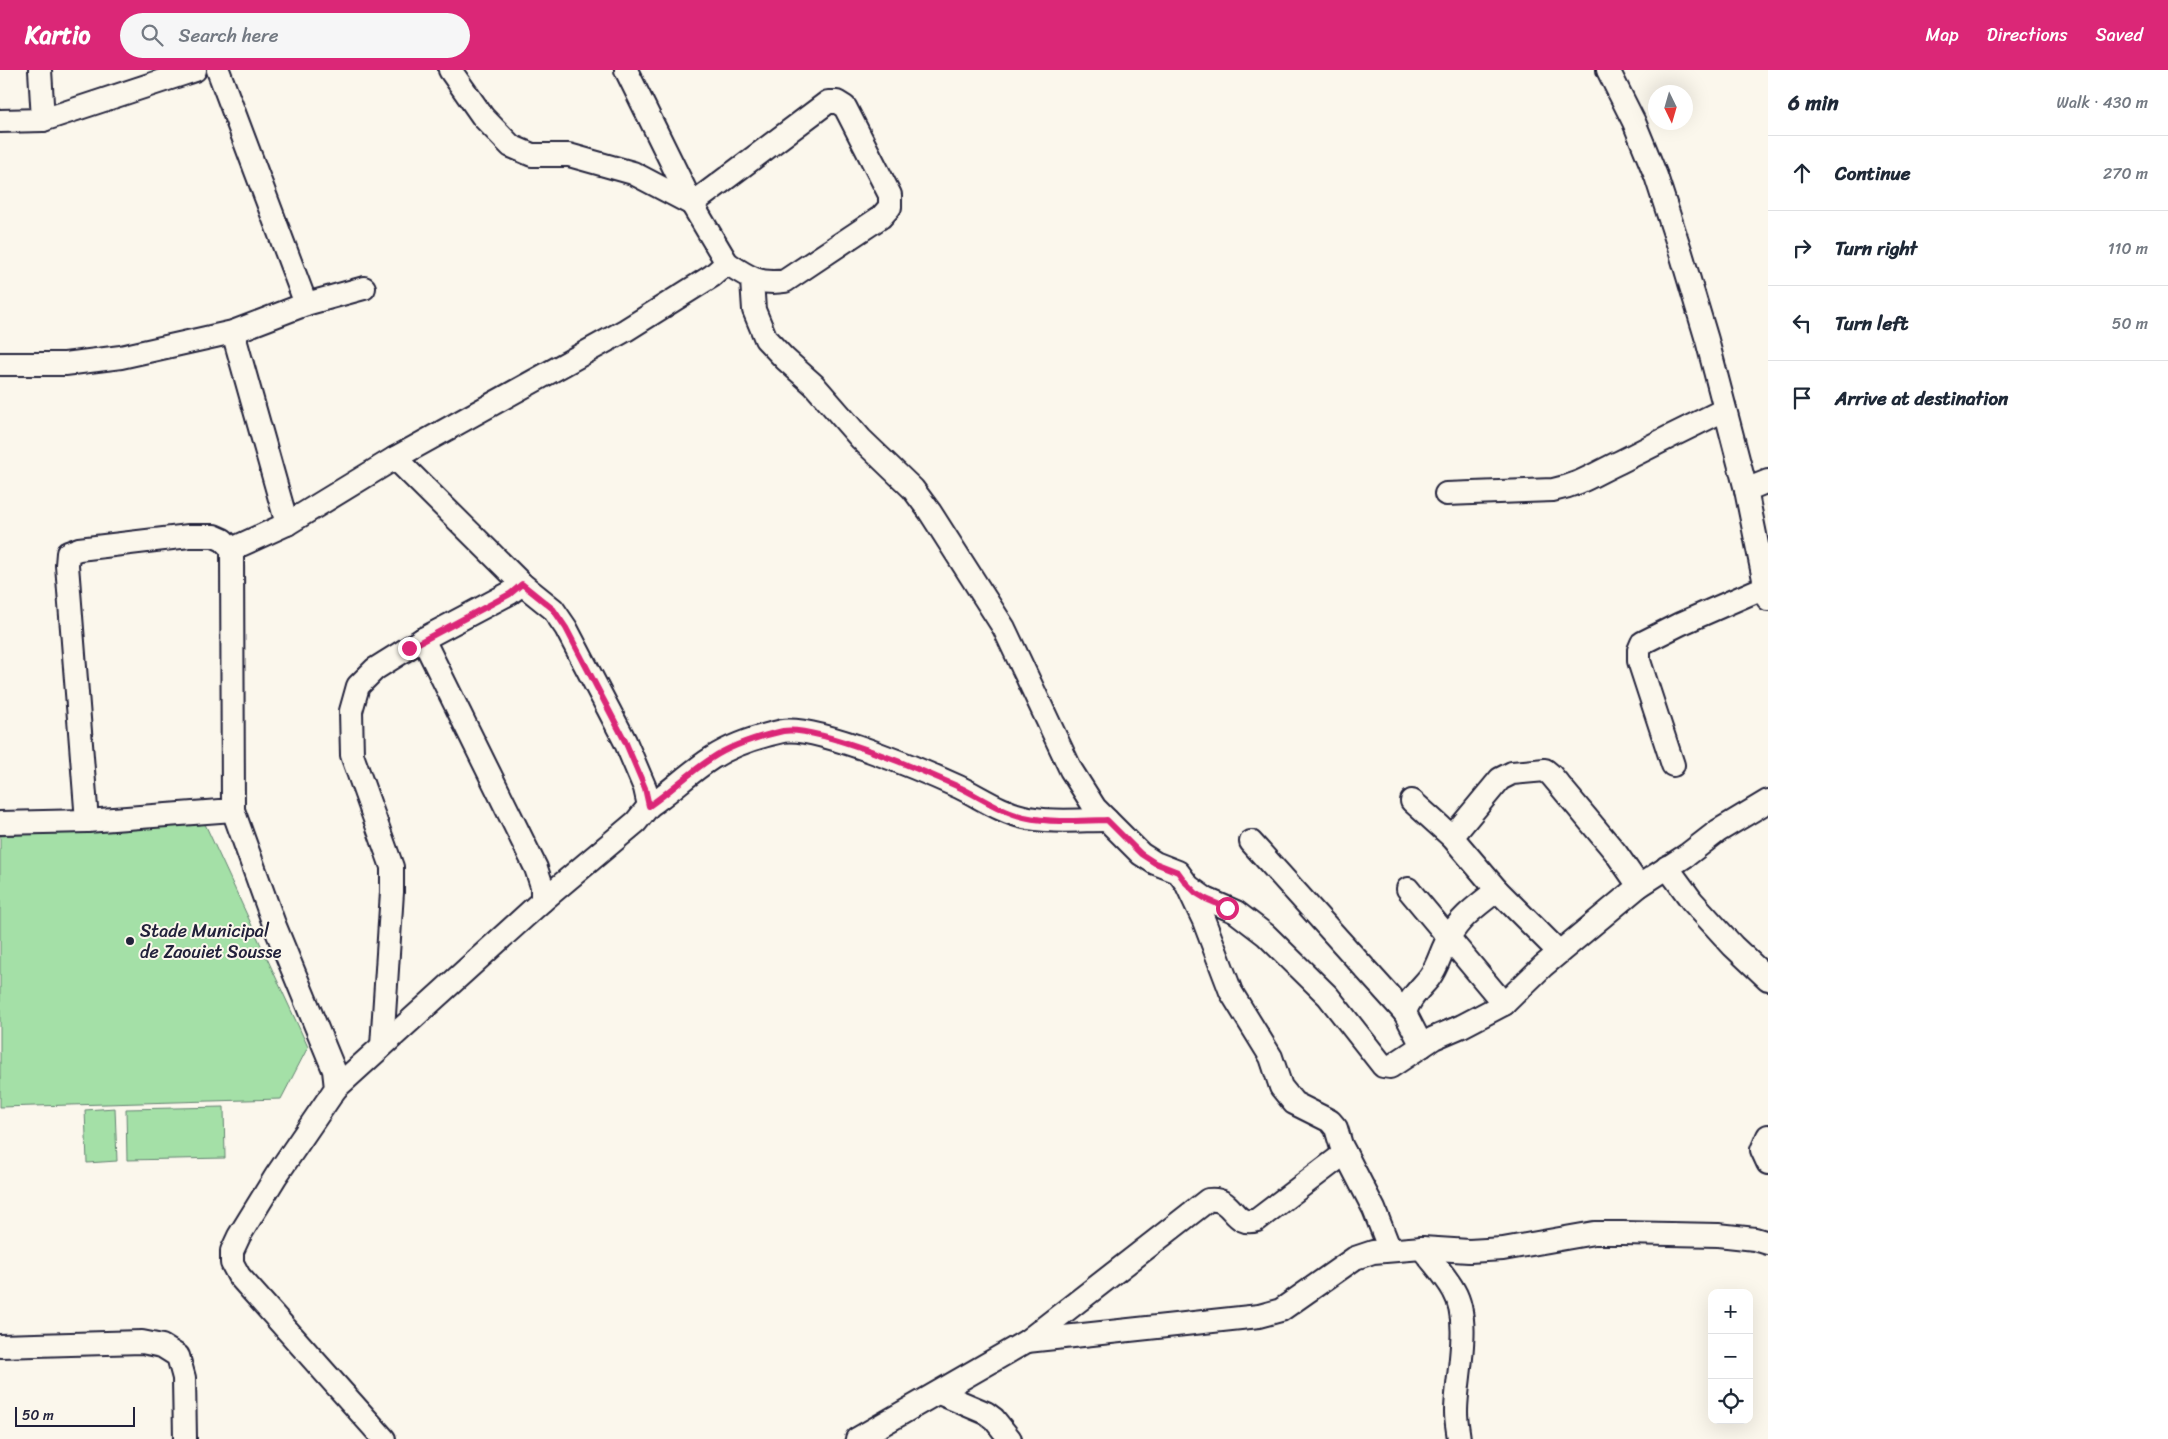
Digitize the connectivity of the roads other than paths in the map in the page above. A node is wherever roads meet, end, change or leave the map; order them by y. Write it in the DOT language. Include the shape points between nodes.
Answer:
graph roads {
  1 [pos="40,70"];
  2 [pos="194,70"];
  3 [pos="218,70"];
  4 [pos="450,70"];
  5 [pos="626,70"];
  6 [pos="1608,70"];
  7 [pos="43,120"];
  8 [pos="0,121"];
  9 [pos="692,204"];
  10 [pos="727,263"];
  11 [pos="752,280"];
  12 [pos="364,288"];
  13 [pos="306,304"];
  14 [pos="233,332"];
  15 [pos="0,364"];
  16 [pos="1724,410"];
  17 [pos="395,458"];
  18 [pos="1768,480"];
  19 [pos="1746,490"];
  20 [pos="1446,494"];
  21 [pos="287,524"];
  22 [pos="232,549"];
  23 [pos="522,584"];
  24 [pos="1766,593"];
  25 [pos="423,639"];
  26 [pos="1673,765"];
  27 [pos="1412,801"];
  28 [pos="1768,801"];
  29 [pos="649,806"];
  30 [pos="234,810"];
  31 [pos="1107,820"];
  32 [pos="87,821"];
  33 [pos="0,823"];
  34 [pos="1452,837"];
  35 [pos="1250,842"];
  36 [pos="1667,867"];
  37 [pos="1186,883"];
  38 [pos="1639,886"];
  39 [pos="1408,889"];
  40 [pos="1497,890"];
  41 [pos="542,901"];
  42 [pos="1448,937"];
  43 [pos="1559,952"];
  44 [pos="1768,979"];
  45 [pos="1504,1004"];
  46 [pos="1405,1013"];
  47 [pos="382,1046"];
  48 [pos="1422,1046"];
  49 [pos="336,1088"];
  50 [pos="1768,1136"];
  51 [pos="1345,1153"];
  52 [pos="1768,1163"];
  53 [pos="1768,1243"];
  54 [pos="1422,1248"];
  55 [pos="1390,1250"];
  56 [pos="1027,1341"];
  57 [pos="0,1346"];
  58 [pos="939,1393"];
  59 [pos="185,1439"];
  60 [pos="384,1439"];
  61 [pos="857,1439"];
  62 [pos="1010,1439"];
  63 [pos="1459,1439"];
  1 -- 7 [label="street"];
  2 -- 7 [label="street"];
  3 -- 13 [label="street"];
  4 -- 9 [label="street" via="483,117 511,146 532,155 568,154 633,173"];
  5 -- 9 [label="street"];
  6 -- 16 [label="street" via="1656,176 1707,340"];
  7 -- 8 [label="street"];
  9 -- 10 [label="street"];
  9 -- 11 [label="street" via="828,102 837,102 845,107 890,195 890,207 881,217 785,281"];
  10 -- 11 [label="street"];
  10 -- 17 [label="street" via="712,276 626,330"];
  11 -- 31 [label="street" via="754,310 766,339 913,489 930,512 1004,628 1058,744 1086,796"];
  12 -- 13 [label="street"];
  13 -- 14 [label="street"];
  14 -- 15 [label="street" via="122,357 65,364"];
  14 -- 21 [label="street"];
  16 -- 19 [label="street"];
  16 -- 20 [label="street" via="1569,487"];
  17 -- 21 [label="street"];
  17 -- 23 [label="street"];
  18 -- 19 [label="street"];
  19 -- 24 [label="street"];
  21 -- 22 [label="street"];
  22 -- 30 [label="street"];
  22 -- 32 [label="street" via="214,536 190,536 68,553"];
  23 -- 25 [label="street" via="510,594"];
  23 -- 29 [label="street" via="553,609 566,628 625,741"];
  24 -- 26 [label="street" via="1660,634 1642,643 1638,650"];
  25 -- 41 [label="street" via="536,868 542,886"];
  25 -- 47 [label="street" via="374,669 358,686 351,711 352,755 392,867"];
  27 -- 34 [label="street"];
  28 -- 36 [label="street"];
  29 -- 31 [label="street" via="715,756 784,731 802,731 875,753 1024,817"];
  29 -- 41 [label="street" via="636,822"];
  30 -- 32 [label="street"];
  30 -- 49 [label="street" via="274,924 334,1070"];
  31 -- 37 [label="street" via="1141,854 1178,872"];
  32 -- 33 [label="street"];
  34 -- 38 [label="street" via="1500,779 1512,773 1545,770 1610,846"];
  34 -- 40 [label="street"];
  35 -- 46 [label="street"];
  36 -- 38 [label="street"];
  36 -- 44 [label="street" via="1692,901"];
  37 -- 48 [label="street" via="1206,899 1242,916 1285,953 1328,996 1383,1066 1390,1066"];
  37 -- 51 [label="street" via="1232,992 1271,1057 1281,1087 1294,1103 1330,1121"];
  38 -- 43 [label="street"];
  39 -- 42 [label="street"];
  40 -- 42 [label="street" via="1470,911"];
  40 -- 43 [label="street"];
  41 -- 47 [label="street"];
  42 -- 45 [label="street"];
  42 -- 46 [label="street" via="1430,977 1408,1004"];
  43 -- 45 [label="street"];
  45 -- 48 [label="street"];
  46 -- 48 [label="street"];
  47 -- 49 [label="street"];
  49 -- 60 [label="street" via="239,1236 232,1251 232,1263 239,1276"];
  50 -- 52 [label="street" via="1762,1150"];
  51 -- 55 [label="street" via="1374,1209"];
  51 -- 56 [label="street" via="1257,1220 1241,1219 1223,1200 1208,1200"];
  53 -- 54 [label="street" via="1718,1235 1622,1233 1594,1234 1503,1249"];
  54 -- 55 [label="street"];
  54 -- 63 [label="street" via="1455,1291 1460,1306 1461,1369 1456,1412"];
  55 -- 56 [label="street" via="1355,1258 1281,1310 1259,1316"];
  56 -- 58 [label="street"];
  57 -- 59 [label="street" via="142,1342 162,1346 178,1356 184,1378"];
  58 -- 61 [label="street"];
  58 -- 62 [label="street" via="986,1413"];
}
